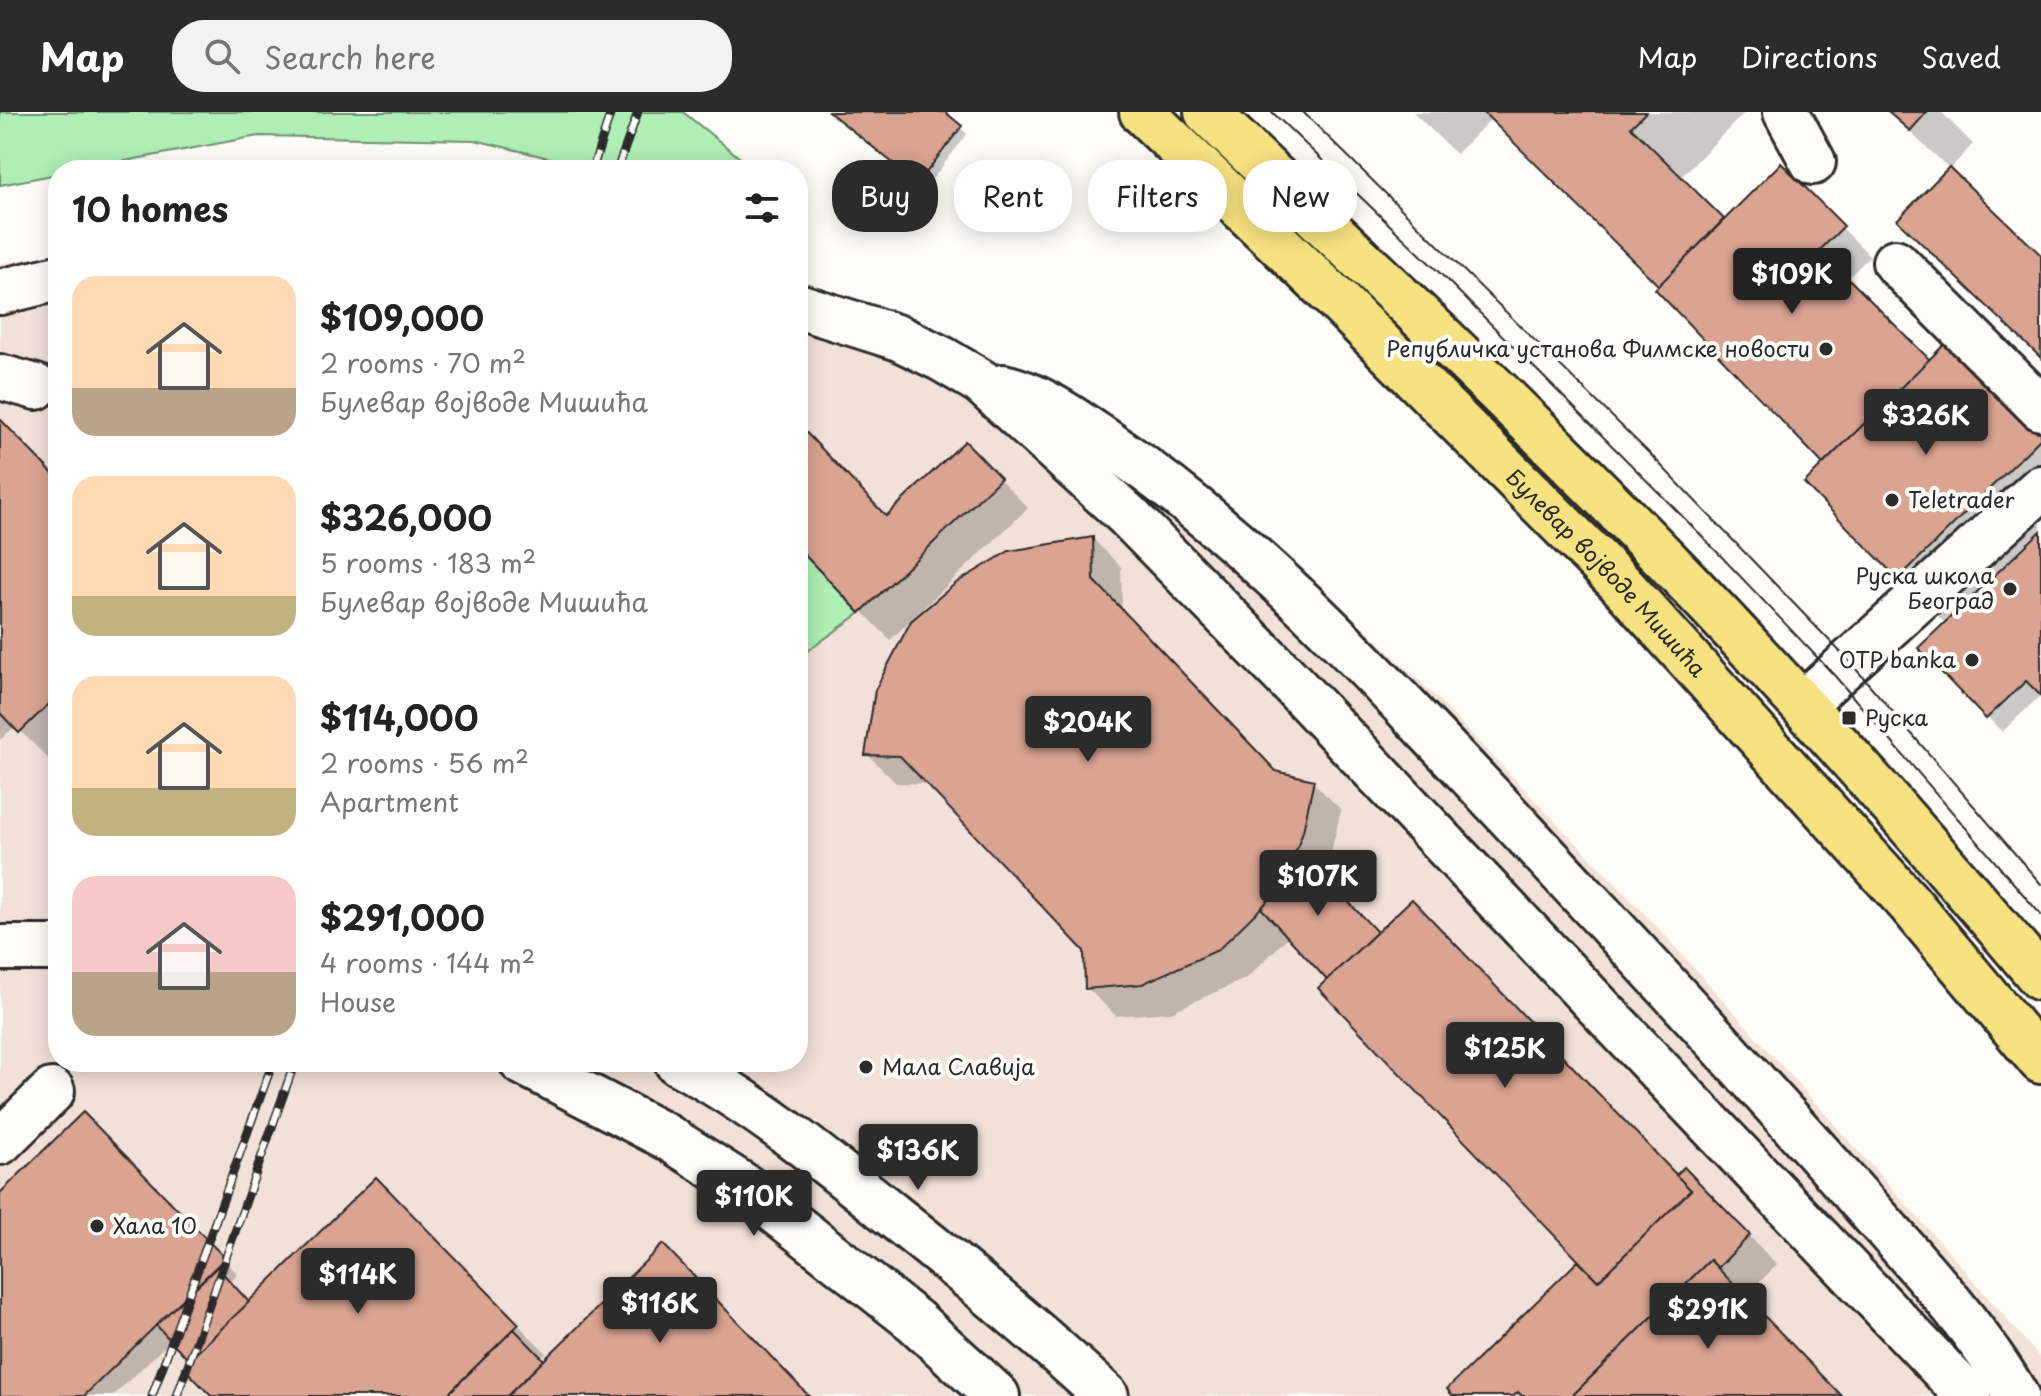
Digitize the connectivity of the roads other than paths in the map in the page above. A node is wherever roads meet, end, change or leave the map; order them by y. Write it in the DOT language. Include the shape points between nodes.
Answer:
graph roads {
  1 [pos="1142,112"];
  2 [pos="1207,112"];
  3 [pos="1786,112"];
  4 [pos="1813,162"];
  5 [pos="1895,262"];
  6 [pos="48,280"];
  7 [pos="0,292"];
  8 [pos="808,309"];
  9 [pos="981,382"];
  10 [pos="2041,408"];
  11 [pos="2041,488"];
  12 [pos="1803,704"];
  13 [pos="0,948"];
  14 [pos="48,948"];
  15 [pos="2041,978"];
  16 [pos="2041,1061"];
  17 [pos="541,1072"];
  18 [pos="693,1072"];
  19 [pos="52,1091"];
  20 [pos="0,1142"];
  21 [pos="963,1271"];
  22 [pos="915,1321"];
  23 [pos="997,1396"];
  24 [pos="1106,1396"];
  25 [pos="1968,1396"];
  26 [pos="2016,1396"];
  1 -- 16 [label="main road, Булевар војводе Мишића" via="1620,583 1909,903"];
  2 -- 12 [label="main road" via="1661,556"];
  3 -- 4 [label="street"];
  5 -- 10 [label="street"];
  6 -- 7 [label="street"];
  8 -- 9 [label="street" via="899,338"];
  9 -- 25 [label="street" via="1128,516 1272,663"];
  9 -- 26 [label="street" via="1034,398 1131,459 1191,504 1345,643 1748,1073 1974,1332"];
  11 -- 12 [label="street"];
  12 -- 15 [label="main road"];
  13 -- 14 [label="street"];
  17 -- 22 [label="street" via="667,1137 744,1186"];
  18 -- 21 [label="street" via="767,1117"];
  19 -- 20 [label="street"];
  21 -- 22 [label="street"];
  21 -- 24 [label="street"];
  22 -- 23 [label="street"];
}
